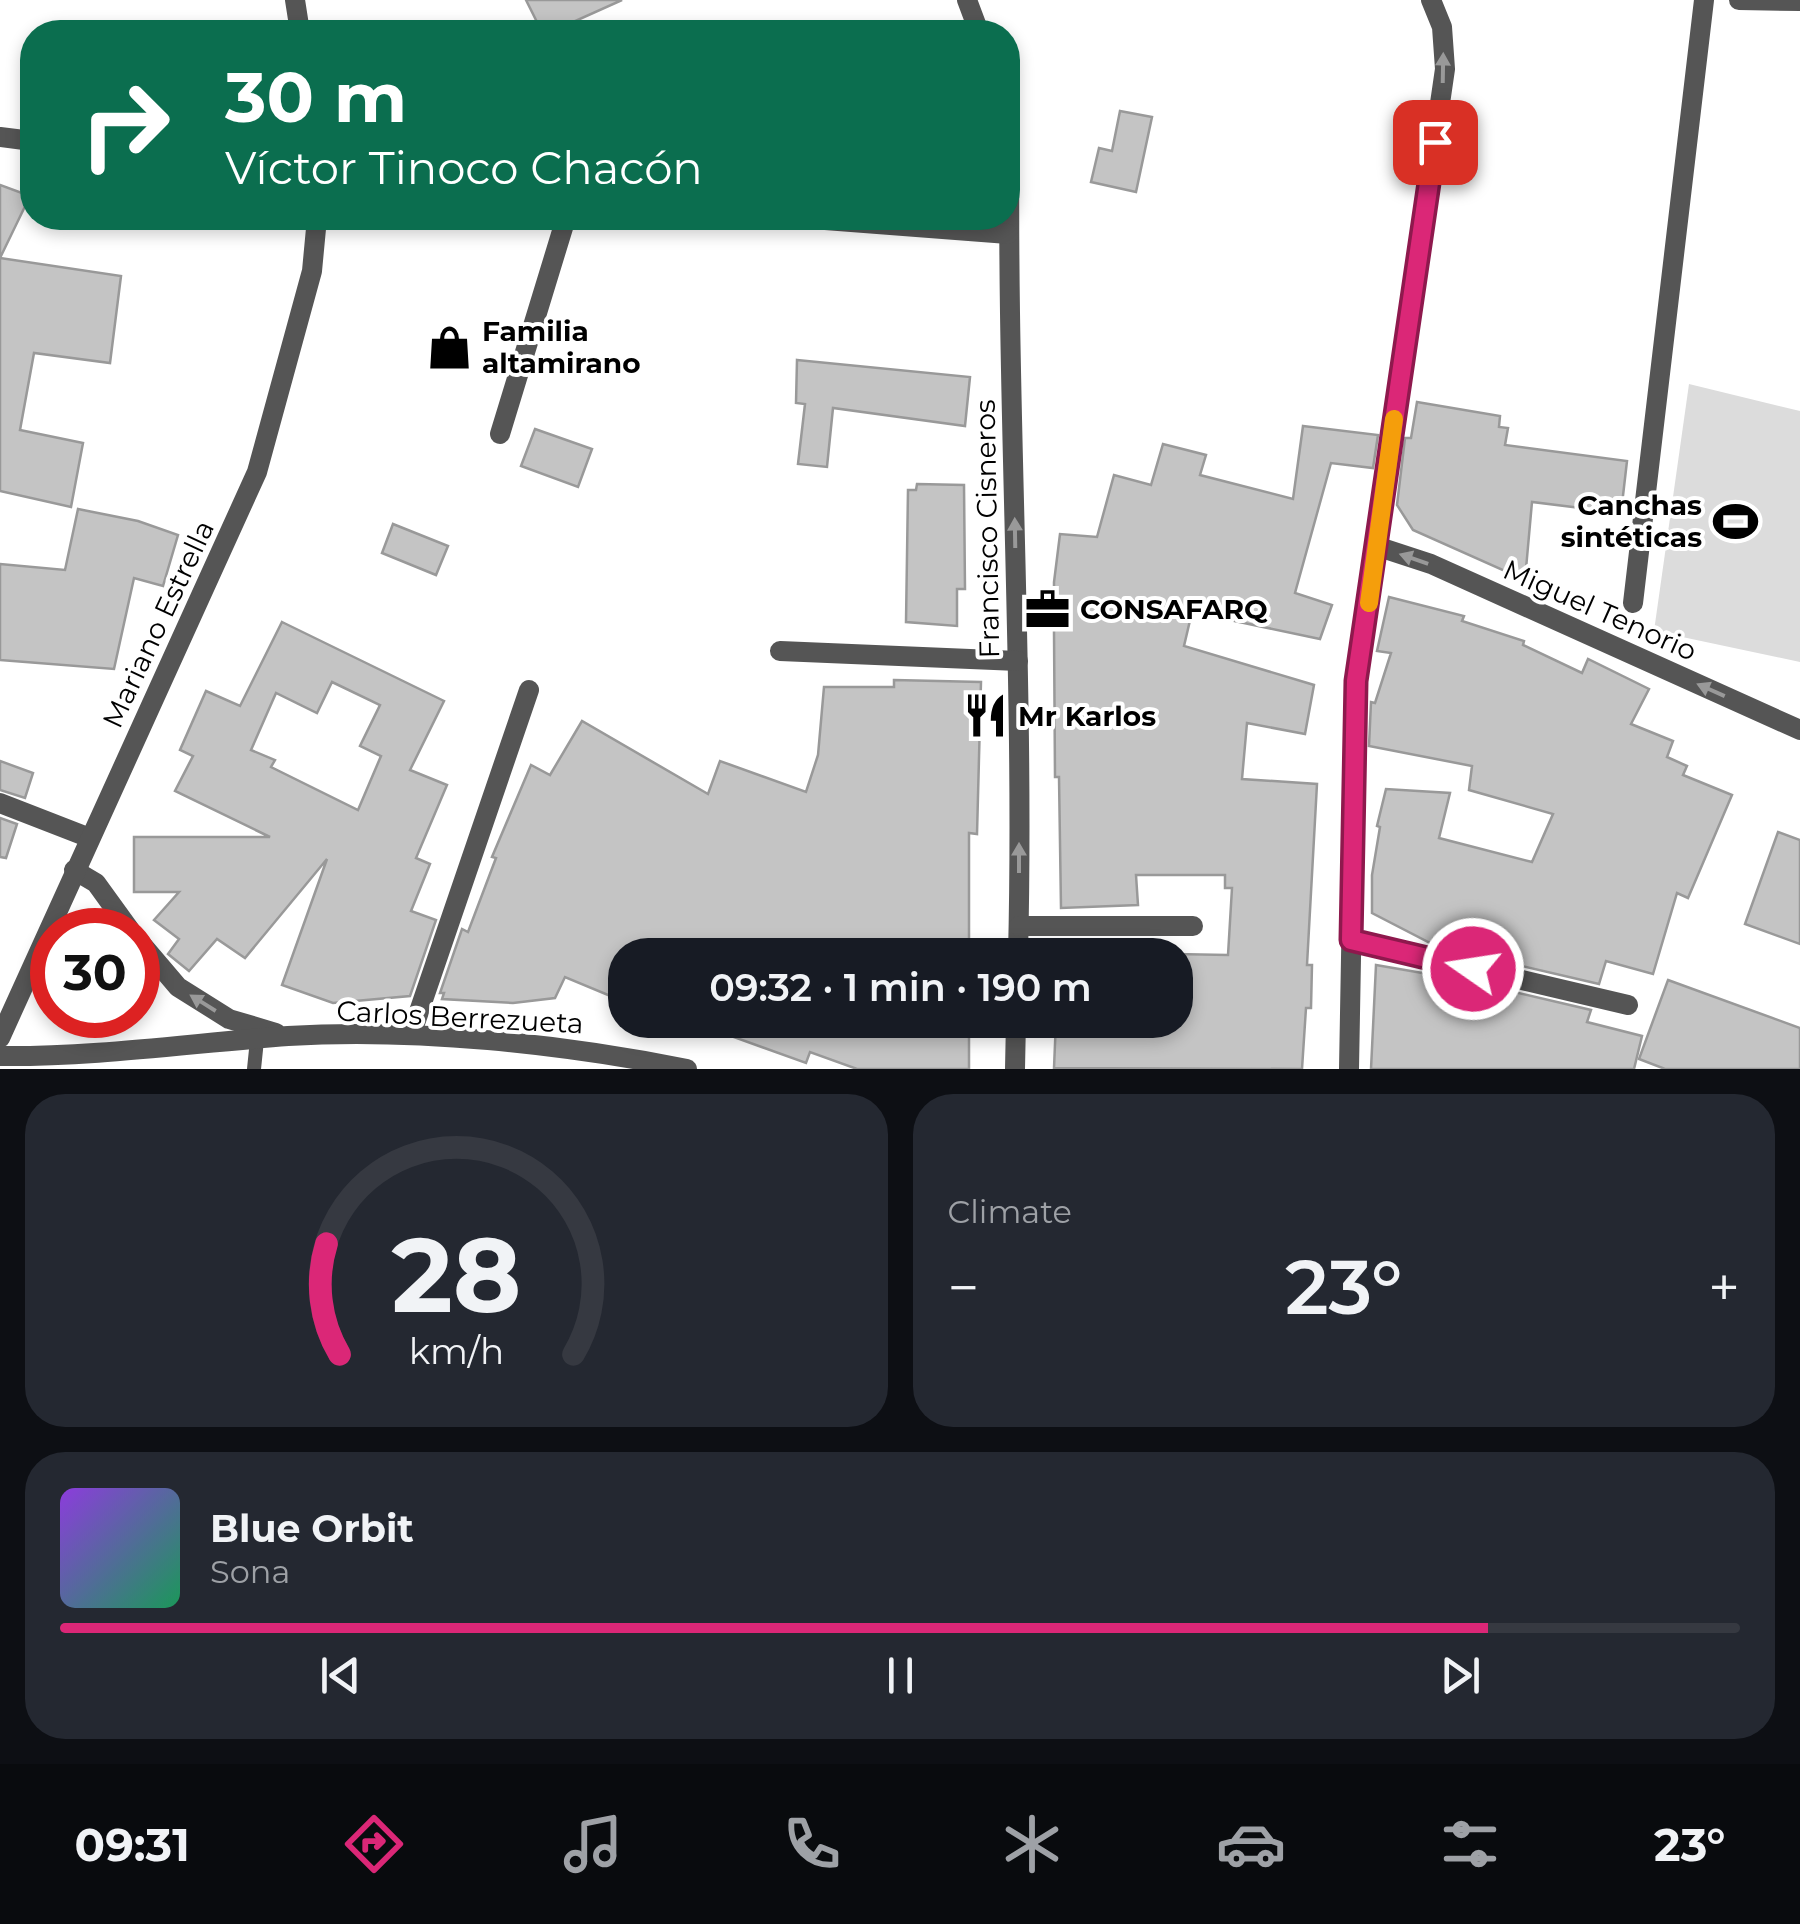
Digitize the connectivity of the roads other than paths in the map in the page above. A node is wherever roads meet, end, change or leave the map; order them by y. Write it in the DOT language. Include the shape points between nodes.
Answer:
graph roads {
  1 [pos="1431,0"];
  2 [pos="1704,0"];
  3 [pos="1739,0"];
  4 [pos="1800,1"];
  5 [pos="316,230"];
  6 [pos="562,230"];
  7 [pos="956,230"];
  8 [pos="1008,230"];
  9 [pos="1008,234"];
  10 [pos="500,434"];
  11 [pos="1376,546"];
  12 [pos="1633,603"];
  13 [pos="780,651"];
  14 [pos="1018,662"];
  15 [pos="529,690"];
  16 [pos="1800,730"];
  17 [pos="0,803"];
  18 [pos="90,838"];
  19 [pos="74,870"];
  20 [pos="114,908"];
  21 [pos="1018,926"];
  22 [pos="1193,926"];
  23 [pos="1018,938"];
  24 [pos="1351,940"];
  25 [pos="160,966"];
  26 [pos="1628,1005"];
  27 [pos="412,1035"];
  28 [pos="288,1036"];
  29 [pos="0,1038"];
  30 [pos="1016,1038"];
  31 [pos="257,1040"];
  32 [pos="0,1056"];
  33 [pos="254,1069"];
  34 [pos="688,1069"];
  35 [pos="1015,1069"];
  36 [pos="1349,1069"];
  11 -- 1 [label="street, one-way" via="1446,69 1442,27"];
  2 -- 12 [label="street"];
  3 -- 4 [label="street"];
  5 -- 18 [label="street, Mariano Estrella" via="312,271 257,472"];
  6 -- 10 [label="street"];
  7 -- 9 [label="street"];
  8 -- 9 [label="street, Francisco Cisneros"];
  14 -- 9 [label="street, Francisco Cisneros, one-way"];
  16 -- 11 [label="street, Miguel Tenorio, one-way"];
  11 -- 24 [label="street" via="1356,681"];
  13 -- 14 [label="street"];
  21 -- 14 [label="street, Francisco Cisneros, one-way"];
  15 -- 27 [label="street"];
  17 -- 18 [label="street"];
  18 -- 19 [label="street, Mariano Estrella"];
  19 -- 20 [label="street" via="96,883"];
  19 -- 29 [label="street, Mariano Estrella"];
  21 -- 22 [label="street"];
  21 -- 23 [label="street, Francisco Cisneros"];
  24 -- 26 [label="street"];
  24 -- 36 [label="street"];
  28 -- 25 [label="street, Carlos Berrezueta, one-way" via="230,1020 178,987"];
  27 -- 28 [label="street, Carlos Berrezueta"];
  27 -- 34 [label="street, Carlos Berrezueta" via="615,1054"];
  28 -- 31 [label="street, Carlos Berrezueta"];
  30 -- 35 [label="street"];
  31 -- 32 [label="street, Carlos Berrezueta"];
  31 -- 33 [label="lane"];
}
